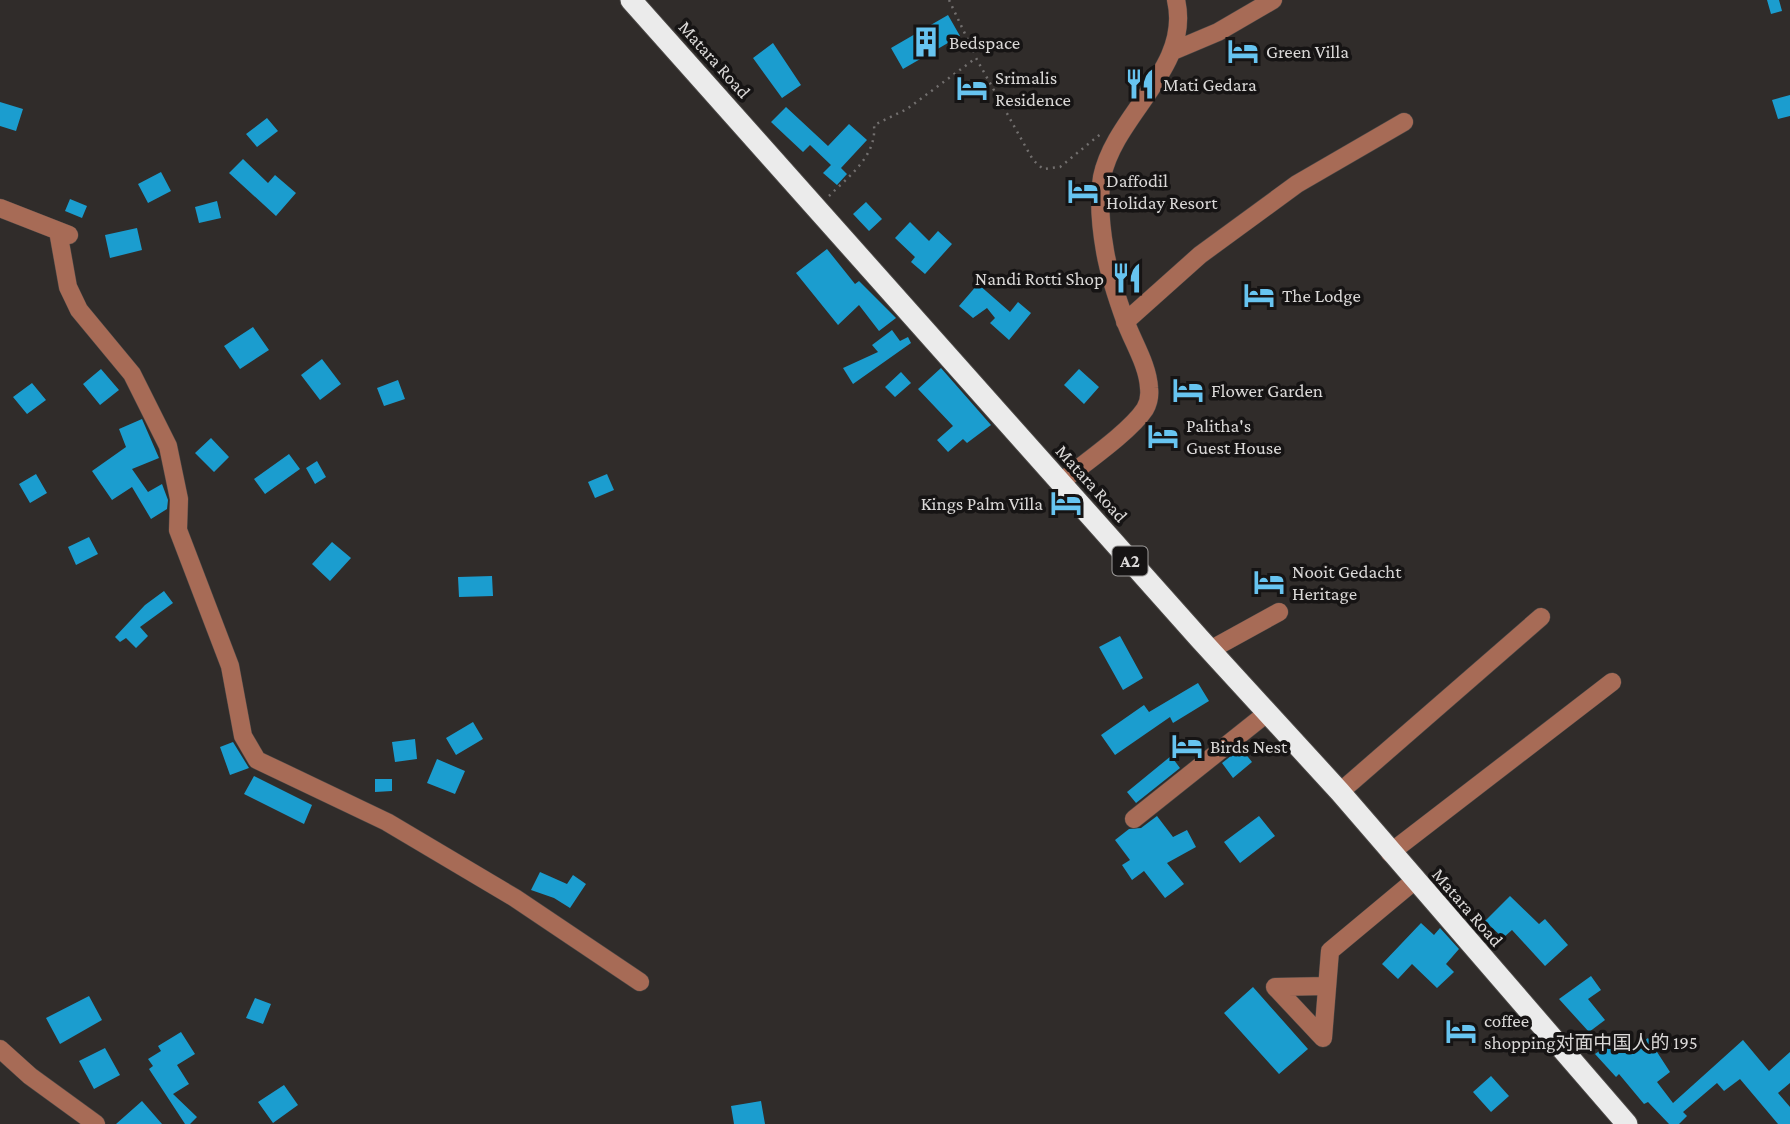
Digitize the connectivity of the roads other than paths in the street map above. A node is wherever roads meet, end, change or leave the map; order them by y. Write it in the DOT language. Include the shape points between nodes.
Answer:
graph roads {
  1 [pos="631,0"];
  2 [pos="1176,0"];
  3 [pos="1273,0"];
  4 [pos="1173,51"];
  5 [pos="1404,122"];
  6 [pos="0,208"];
  7 [pos="1125,322"];
  8 [pos="1061,482"];
  9 [pos="1279,612"];
  10 [pos="1541,617"];
  11 [pos="1210,650"];
  12 [pos="1612,681"];
  13 [pos="1268,713"];
  14 [pos="1340,792"];
  15 [pos="1134,819"];
  16 [pos="1390,853"];
  17 [pos="1414,881"];
  18 [pos="640,982"];
  19 [pos="1327,986"];
  20 [pos="0,1049"];
  21 [pos="96,1124"];
  22 [pos="1627,1124"];
  1 -- 8 [label="highway, Matara Road / A2"];
  2 -- 4 [label="street" via="1180,25"];
  3 -- 4 [label="street" via="1218,32"];
  4 -- 7 [label="street" via="1117,140 1103,175 1099,199 1105,253"];
  5 -- 7 [label="street" via="1297,184 1200,255"];
  6 -- 18 [label="street" via="64,233 68,288 79,310 132,374 167,446 179,499 178,530 230,666 243,736 257,760 387,822 516,898"];
  7 -- 8 [label="street" via="1150,387 1149,400 1126,427"];
  8 -- 11 [label="highway, Matara Road / A2"];
  9 -- 11 [label="street"];
  10 -- 14 [label="street"];
  11 -- 13 [label="highway, Matara Road / A2"];
  12 -- 16 [label="street"];
  13 -- 14 [label="highway, Matara Road / A2"];
  13 -- 15 [label="street"];
  14 -- 16 [label="highway, Matara Road / A2"];
  16 -- 17 [label="highway, Matara Road / A2"];
  17 -- 19 [label="street" via="1330,951"];
  17 -- 22 [label="highway, Matara Road / A2"];
  20 -- 21 [label="street"];
}
